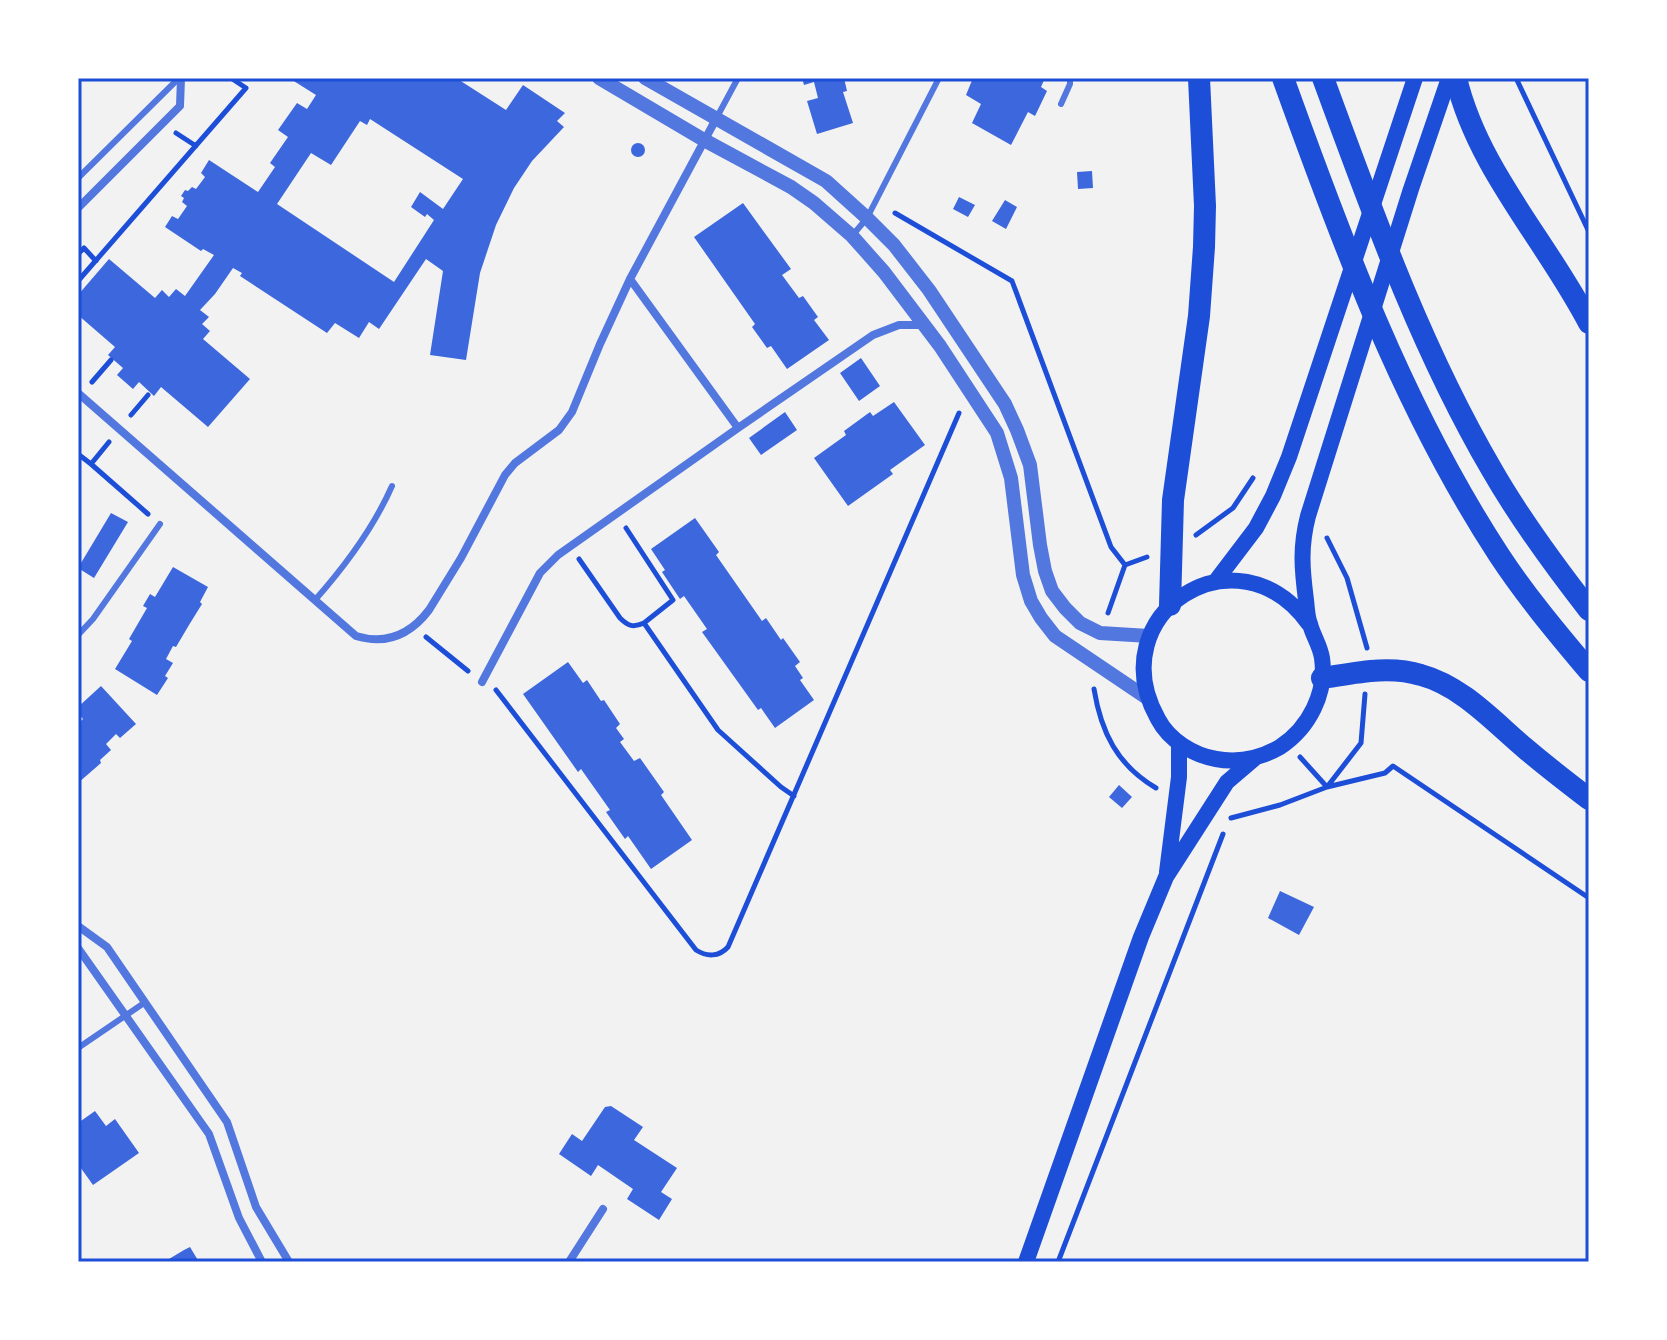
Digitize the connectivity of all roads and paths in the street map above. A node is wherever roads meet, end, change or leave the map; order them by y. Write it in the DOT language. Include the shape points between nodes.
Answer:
graph roads {
  1 [pos="180,78"];
  2 [pos="231,78"];
  3 [pos="599,78"];
  4 [pos="645,78"];
  5 [pos="738,78"];
  6 [pos="939,78"];
  7 [pos="1070,78"];
  8 [pos="1199,78"];
  9 [pos="1283,78"];
  10 [pos="1323,78"];
  11 [pos="1415,78"];
  12 [pos="1449,78"];
  13 [pos="1456,78"];
  14 [pos="1516,78"];
  15 [pos="1061,104"];
  16 [pos="716,119"];
  17 [pos="175,132"];
  18 [pos="704,140"];
  19 [pos="196,146"];
  20 [pos="78,178"];
  21 [pos="78,208"];
  22 [pos="891,211"];
  23 [pos="867,218"];
  24 [pos="1589,232"];
  25 [pos="852,236"];
  26 [pos="78,254"];
  27 [pos="96,261"];
  28 [pos="630,279"];
  29 [pos="78,281"];
  30 [pos="1589,323"];
  31 [pos="923,325"];
  32 [pos="969,390"];
  33 [pos="78,393"];
  34 [pos="148,395"];
  35 [pos="738,428"];
  36 [pos="120,429"];
  37 [pos="78,454"];
  38 [pos="91,464"];
  39 [pos="392,486"];
  40 [pos="1244,493"];
  41 [pos="616,514"];
  42 [pos="160,524"];
  43 [pos="1188,540"];
  44 [pos="570,547"];
  45 [pos="1146,558"];
  46 [pos="1125,565"];
  47 [pos="1215,582"];
  48 [pos="315,600"];
  49 [pos="1170,605"];
  50 [pos="1589,610"];
  51 [pos="1107,617"];
  52 [pos="644,623"];
  53 [pos="1309,624"];
  54 [pos="413,627"];
  55 [pos="78,635"];
  56 [pos="1149,636"];
  57 [pos="1589,671"];
  58 [pos="1322,678"];
  59 [pos="482,682"];
  60 [pos="1093,685"];
  61 [pos="1147,698"];
  62 [pos="1287,742"];
  63 [pos="1179,743"];
  64 [pos="1255,758"];
  65 [pos="1327,787"];
  66 [pos="1165,794"];
  67 [pos="794,796"];
  68 [pos="1589,799"];
  69 [pos="1229,818"];
  70 [pos="1223,832"];
  71 [pos="1166,877"];
  72 [pos="1589,898"];
  73 [pos="78,926"];
  74 [pos="78,948"];
  75 [pos="144,1003"];
  76 [pos="125,1017"];
  77 [pos="78,1048"];
  78 [pos="603,1209"];
  79 [pos="262,1262"];
  80 [pos="289,1262"];
  81 [pos="569,1262"];
  82 [pos="1026,1262"];
  83 [pos="1058,1262"];
  1 -- 20 [label="lane"];
  1 -- 21 [label="street" via="180,106"];
  2 -- 19 [label="path" via="246,88"];
  3 -- 18 [label="street"];
  4 -- 16 [label="street"];
  5 -- 16 [label="lane"];
  6 -- 23 [label="lane"];
  7 -- 15 [label="lane"];
  8 -- 49 [label="highway" via="1204,247 1173,500"];
  9 -- 57 [label="highway" via="1389,351 1440,455 1531,601"];
  10 -- 50 [label="highway" via="1392,263 1466,423 1521,518"];
  11 -- 47 [label="main road" via="1289,457 1256,528"];
  12 -- 53 [label="main road" via="1308,516 1301,565"];
  13 -- 30 [label="highway" via="1470,125 1496,176"];
  14 -- 24 [label="path"];
  16 -- 18 [label="street"];
  16 -- 23 [label="street" via="826,181"];
  17 -- 19 [label="path"];
  18 -- 25 [label="street" via="791,187"];
  18 -- 28 [label="street"];
  19 -- 27 [label="path"];
  22 -- 46 [label="path" via="1012,281 1111,547"];
  23 -- 25 [label="lane"];
  23 -- 56 [label="street" via="929,290 1005,404 1030,465 1052,591 1080,623 1100,633"];
  25 -- 31 [label="street"];
  26 -- 27 [label="path" via="84,248"];
  27 -- 29 [label="path"];
  28 -- 35 [label="street"];
  28 -- 54 [label="street" via="572,412 559,430 505,475 461,558"];
  31 -- 32 [label="street"];
  31 -- 35 [label="street" via="908,323 873,335"];
  32 -- 61 [label="street" via="1004,452 1031,601 1055,636"];
  32 -- 67 [label="path"];
  33 -- 36 [label="street"];
  34 -- 36 [label="path"];
  35 -- 41 [label="street"];
  36 -- 38 [label="path"];
  36 -- 48 [label="street"];
  37 -- 38 [label="path"];
  38 -- 42 [label="path"];
  39 -- 48 [label="lane" via="371,529"];
  40 -- 43 [label="path" via="1233,508"];
  41 -- 44 [label="street"];
  41 -- 52 [label="path" via="673,600"];
  42 -- 55 [label="lane"];
  44 -- 52 [label="path" via="620,618 635,627"];
  44 -- 59 [label="street" via="540,573"];
  45 -- 46 [label="path"];
  46 -- 51 [label="path"];
  47 -- 49 [label="main road"];
  47 -- 53 [label="main road" via="1269,588 1284,596"];
  48 -- 54 [label="street" via="356,636 371,641"];
  49 -- 56 [label="main road"];
  52 -- 67 [label="path" via="718,730"];
  53 -- 58 [label="main road" via="1322,659"];
  54 -- 59 [label="path"];
  56 -- 61 [label="main road" via="1143,678"];
  58 -- 62 [label="main road" via="1311,714"];
  58 -- 68 [label="highway" via="1387,670 1438,681"];
  59 -- 67 [label="path" via="494,688 702,954 717,955 728,947"];
  60 -- 66 [label="path" via="1111,744 1124,763"];
  61 -- 63 [label="main road" via="1159,723"];
  62 -- 64 [label="main road"];
  62 -- 65 [label="path"];
  63 -- 64 [label="main road" via="1215,759"];
  63 -- 71 [label="main road"];
  64 -- 71 [label="main road" via="1227,782"];
  65 -- 69 [label="path"];
  65 -- 72 [label="path" via="1385,773 1393,766"];
  70 -- 83 [label="path"];
  71 -- 82 [label="main road"];
  73 -- 75 [label="street" via="107,947"];
  74 -- 76 [label="street"];
  75 -- 76 [label="lane"];
  75 -- 80 [label="street" via="227,1122 256,1207"];
  76 -- 77 [label="lane"];
  76 -- 79 [label="street" via="209,1134 239,1218"];
  78 -- 81 [label="street"];
}
